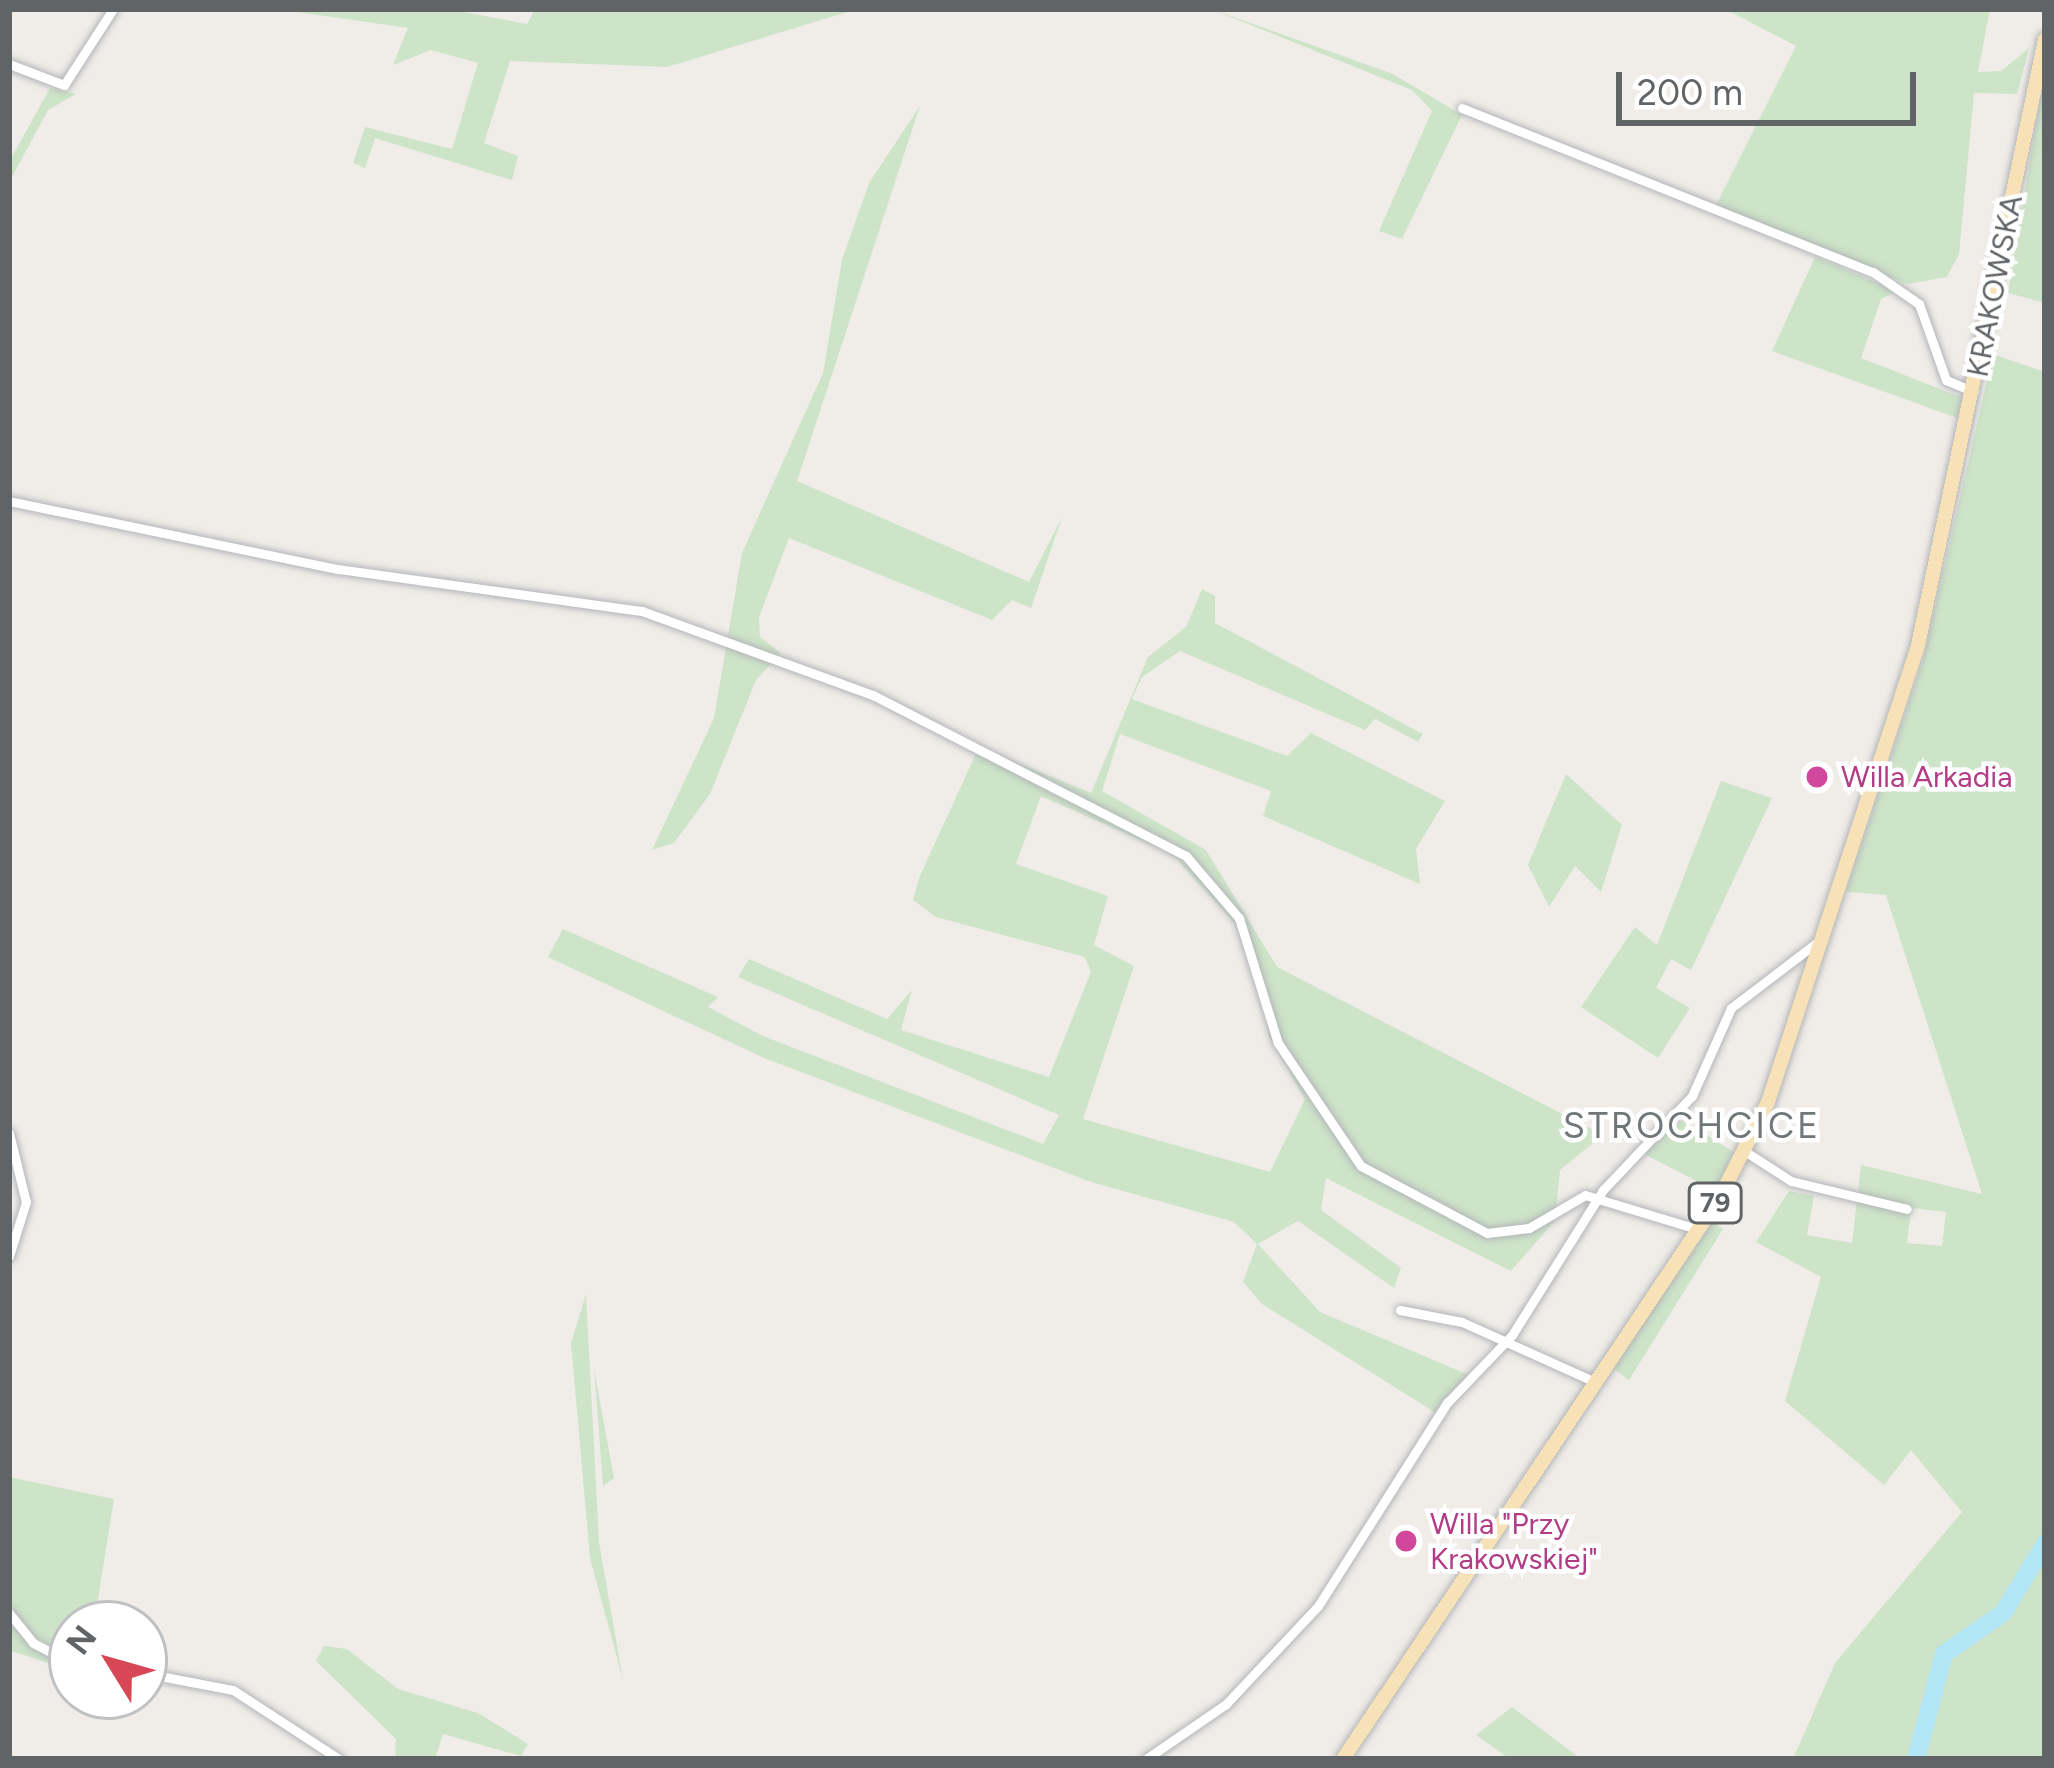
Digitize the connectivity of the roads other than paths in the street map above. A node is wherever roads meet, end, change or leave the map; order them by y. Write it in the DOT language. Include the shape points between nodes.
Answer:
graph roads {
  1 [pos="113,9"];
  2 [pos="2045,39"];
  3 [pos="9,64"];
  4 [pos="1462,108"];
  5 [pos="1974,392"];
  6 [pos="9,501"];
  7 [pos="1824,937"];
  8 [pos="9,1133"];
  9 [pos="1746,1152"];
  10 [pos="1599,1197"];
  11 [pos="1907,1209"];
  12 [pos="1697,1229"];
  13 [pos="9,1256"];
  14 [pos="1400,1310"];
  15 [pos="1504,1343"];
  16 [pos="1593,1381"];
  17 [pos="9,1613"];
  18 [pos="48,1651"];
  19 [pos="168,1678"];
  20 [pos="339,1759"];
  21 [pos="1146,1759"];
  22 [pos="1343,1759"];
  1 -- 3 [label="street" via="64,85"];
  2 -- 5 [label="main road, KRAKOWSKA / 79"];
  4 -- 5 [label="street" via="1873,272 1919,304 1946,380"];
  5 -- 7 [label="main road, 79" via="1918,645"];
  6 -- 10 [label="street" via="316,566 642,611 873,695 1186,856 1239,918 1278,1043 1361,1166 1487,1233"];
  7 -- 9 [label="main road, 79"];
  7 -- 10 [label="street" via="1734,1005 1692,1096"];
  8 -- 13 [label="street" via="26,1202"];
  9 -- 11 [label="street" via="1791,1181"];
  9 -- 12 [label="main road, 79"];
  10 -- 12 [label="street"];
  10 -- 15 [label="street"];
  12 -- 16 [label="main road, 79"];
  14 -- 15 [label="street"];
  15 -- 16 [label="street"];
  15 -- 21 [label="street" via="1447,1403 1318,1606 1226,1704"];
  16 -- 22 [label="main road, 79"];
  17 -- 18 [label="street"];
  19 -- 20 [label="street" via="233,1690"];
}
